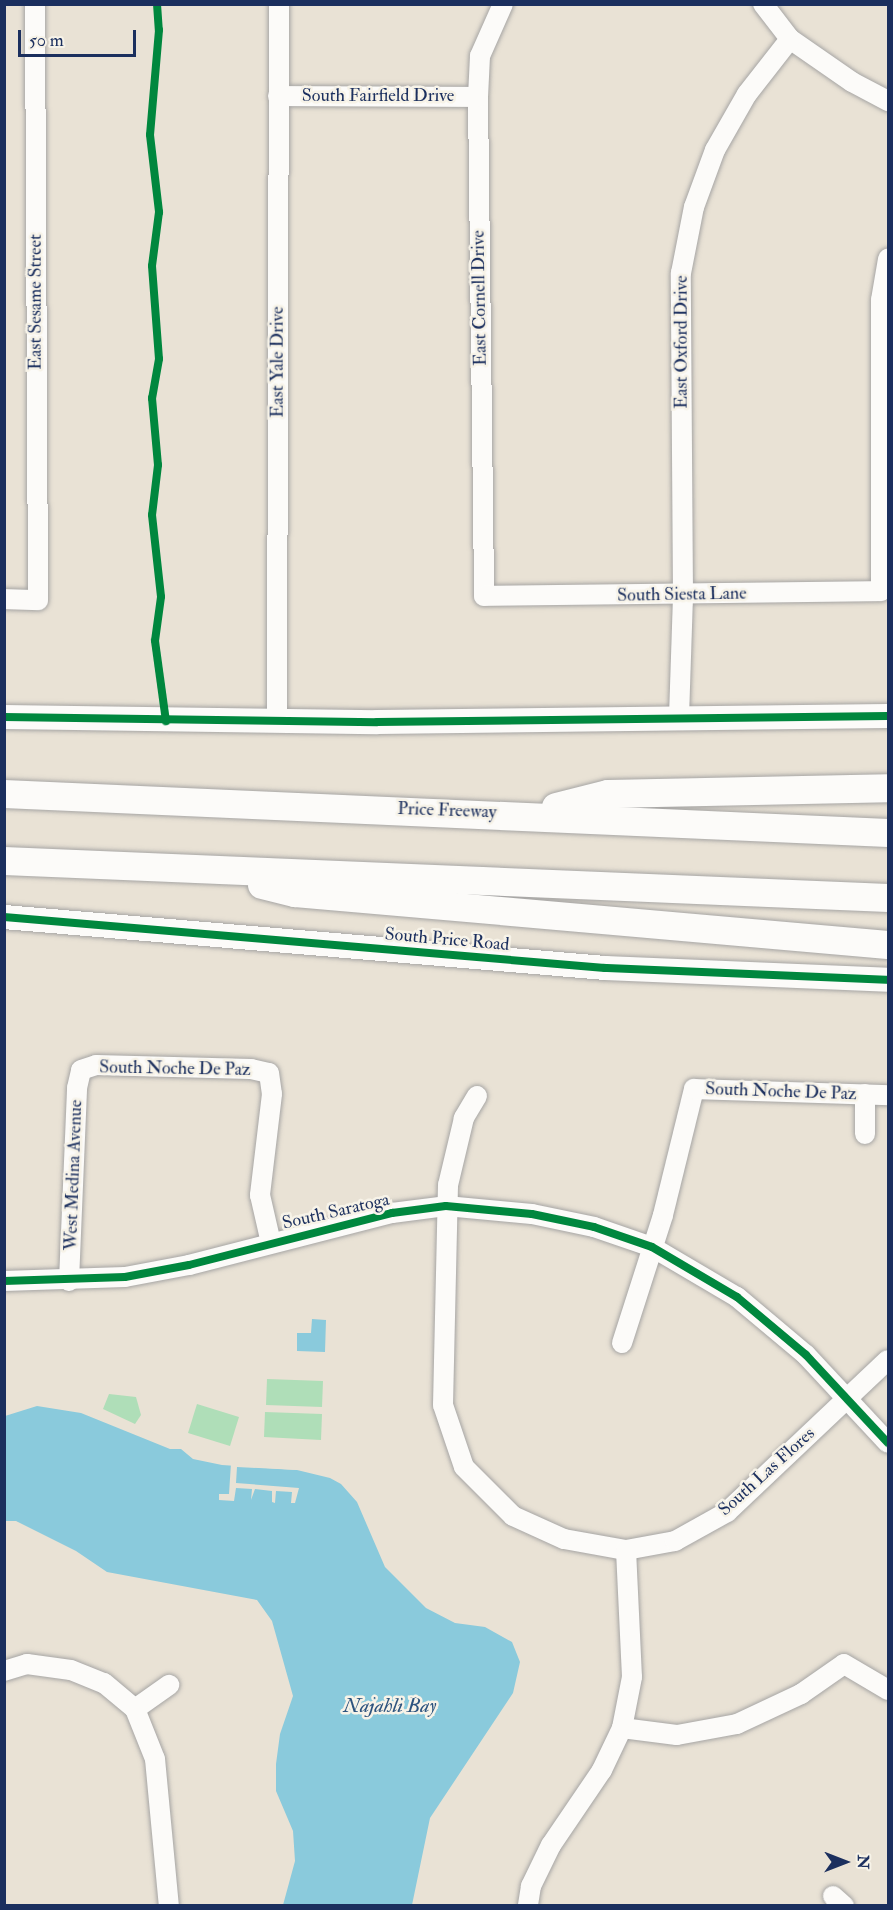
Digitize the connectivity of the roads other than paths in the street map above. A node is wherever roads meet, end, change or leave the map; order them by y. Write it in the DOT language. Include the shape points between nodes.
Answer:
graph roads {
  1 [pos="34,4"];
  2 [pos="279,4"];
  3 [pos="504,4"];
  4 [pos="763,4"];
  5 [pos="790,39"];
  6 [pos="279,96"];
  7 [pos="478,97"];
  8 [pos="888,101"];
  9 [pos="888,260"];
  10 [pos="885,339"];
  11 [pos="483,596"];
  12 [pos="683,596"];
  13 [pos="4,599"];
  14 [pos="888,716"];
  15 [pos="4,717"];
  16 [pos="679,717"];
  17 [pos="277,720"];
  18 [pos="888,788"];
  19 [pos="4,794"];
  20 [pos="525,814"];
  21 [pos="888,832"];
  22 [pos="4,861"];
  23 [pos="193,869"];
  24 [pos="888,898"];
  25 [pos="4,917"];
  26 [pos="888,945"];
  27 [pos="888,980"];
  28 [pos="81,1070"];
  29 [pos="866,1094"];
  30 [pos="888,1095"];
  31 [pos="477,1096"];
  32 [pos="866,1134"];
  33 [pos="446,1206"];
  34 [pos="271,1243"];
  35 [pos="652,1247"];
  36 [pos="4,1281"];
  37 [pos="69,1281"];
  38 [pos="622,1343"];
  39 [pos="888,1360"];
  40 [pos="845,1400"];
  41 [pos="888,1443"];
  42 [pos="626,1550"];
  43 [pos="12,1665"];
  44 [pos="169,1685"];
  45 [pos="888,1690"];
  46 [pos="135,1709"];
  47 [pos="622,1728"];
  48 [pos="169,1905"];
  49 [pos="528,1905"];
  1 -- 13 [label="street, East Sesame Street" via="38,600"];
  2 -- 6 [label="street, East Yale Drive"];
  3 -- 7 [label="street, East Cornell Drive" via="480,56"];
  4 -- 5 [label="street"];
  5 -- 8 [label="street" via="852,82"];
  5 -- 12 [label="street, East Oxford Drive" via="747,94 715,150 694,207 681,273"];
  6 -- 7 [label="street, South Fairfield Drive"];
  6 -- 17 [label="street, East Yale Drive"];
  7 -- 11 [label="street, East Cornell Drive"];
  9 -- 10 [label="street" via="881,300"];
  10 -- 12 [label="street, South Siesta Lane" via="881,591"];
  11 -- 12 [label="street, South Siesta Lane"];
  12 -- 16 [label="street, East Oxford Drive"];
  14 -- 16 [label="main road"];
  15 -- 17 [label="main road"];
  16 -- 17 [label="main road"];
  18 -- 20 [label="highway" via="608,794"];
  19 -- 20 [label="highway, Price Freeway"];
  20 -- 21 [label="highway, Price Freeway"];
  22 -- 23 [label="highway"];
  23 -- 24 [label="highway"];
  23 -- 26 [label="highway" via="294,893"];
  25 -- 27 [label="main road, South Price Road" via="605,968"];
  28 -- 34 [label="street, South Noche De Paz" via="96,1065 251,1069 269,1073 272,1094 260,1195"];
  28 -- 37 [label="street, West Medina Avenue"];
  29 -- 30 [label="street, South Noche De Paz"];
  29 -- 32 [label="street"];
  29 -- 35 [label="street, South Noche De Paz" via="693,1089"];
  31 -- 33 [label="street" via="457,1141"];
  33 -- 34 [label="street, South Saratoga" via="392,1213"];
  33 -- 35 [label="street, South Saratoga" via="532,1214 594,1227"];
  33 -- 42 [label="street" via="443,1405 464,1467 513,1516 564,1539"];
  34 -- 37 [label="street, South Saratoga" via="189,1265 125,1277"];
  35 -- 38 [label="street"];
  35 -- 40 [label="street, South Saratoga" via="737,1297 806,1355"];
  36 -- 37 [label="street, South Saratoga"];
  39 -- 40 [label="street, South Las Flores"];
  40 -- 41 [label="street, South Saratoga"];
  40 -- 42 [label="street, South Las Flores" via="727,1512 675,1541"];
  42 -- 47 [label="street" via="632,1677"];
  43 -- 46 [label="street" via="71,1670 104,1683"];
  44 -- 46 [label="street"];
  45 -- 47 [label="street" via="844,1664 801,1694 737,1724 677,1735"];
  46 -- 48 [label="street" via="155,1759"];
  47 -- 49 [label="street" via="602,1770 551,1845 531,1886"];
}
